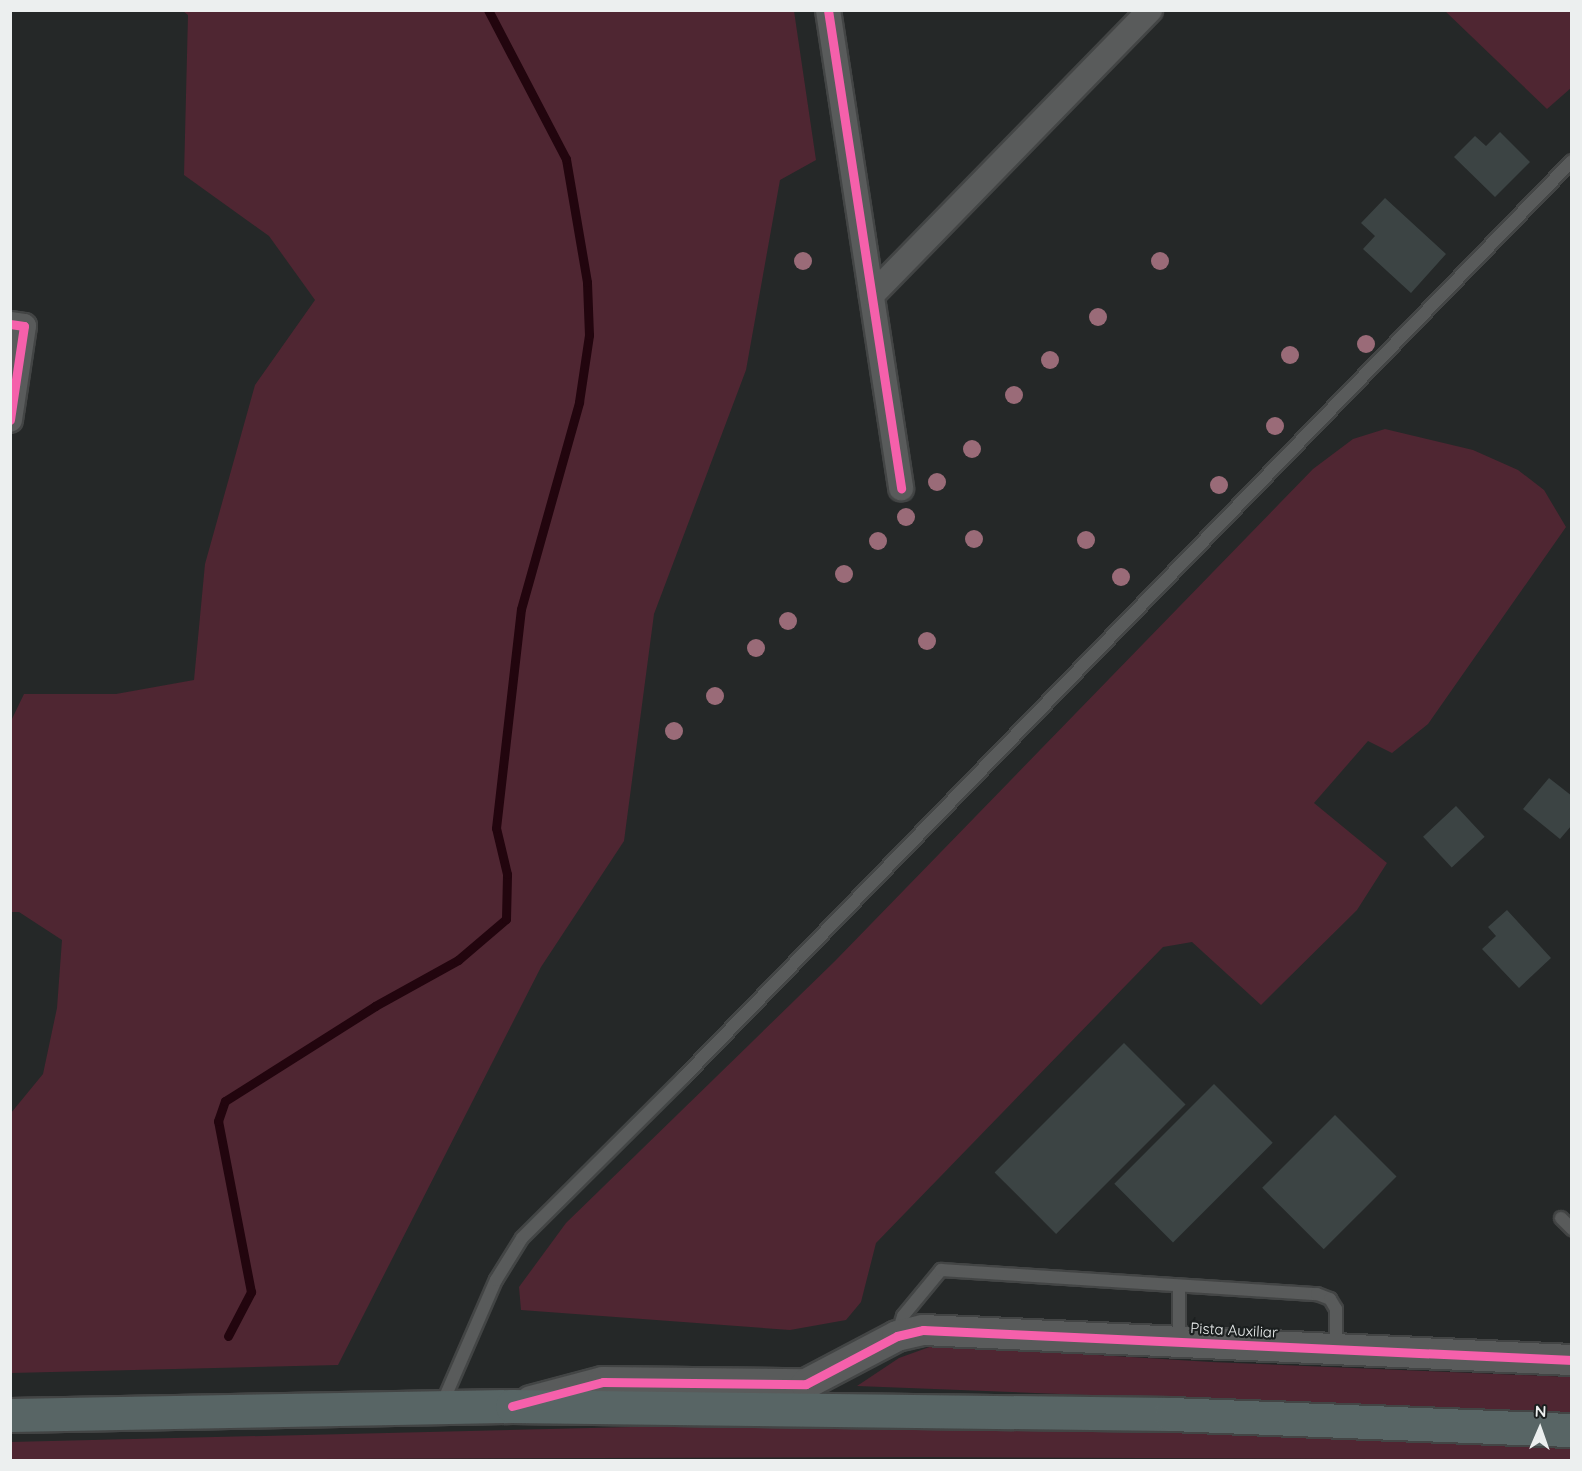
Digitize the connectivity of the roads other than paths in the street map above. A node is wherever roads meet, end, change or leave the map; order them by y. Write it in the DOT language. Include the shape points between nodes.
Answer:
graph roads {
  1 [pos="828,10"];
  2 [pos="1150,10"];
  3 [pos="1572,161"];
  4 [pos="872,295"];
  5 [pos="17,325"];
  6 [pos="10,420"];
  7 [pos="901,488"];
  8 [pos="1561,1218"];
  9 [pos="1572,1229"];
  10 [pos="1179,1286"];
  11 [pos="897,1336"];
  12 [pos="1179,1343"];
  13 [pos="1336,1350"];
  14 [pos="1572,1360"];
  15 [pos="512,1406"];
  16 [pos="441,1408"];
  17 [pos="10,1415"];
  18 [pos="1572,1430"];
  1 -- 4 [label="street"];
  2 -- 4 [label="street"];
  3 -- 16 [label="lane" via="683,1078 522,1238 496,1280"];
  4 -- 7 [label="street"];
  5 -- 6 [label="street"];
  8 -- 9 [label="lane"];
  10 -- 11 [label="lane" via="941,1270 903,1316"];
  10 -- 12 [label="lane"];
  10 -- 13 [label="lane" via="1317,1294 1330,1299 1336,1309"];
  11 -- 12 [label="street, Pista Auxiliar" via="923,1330"];
  11 -- 15 [label="street, Pista Auxiliar" via="806,1384 603,1382"];
  12 -- 13 [label="street, Pista Auxiliar"];
  13 -- 14 [label="street, Pista Auxiliar"];
  15 -- 16 [label="highway"];
  15 -- 18 [label="highway" via="1171,1414"];
  16 -- 17 [label="highway"];
}
